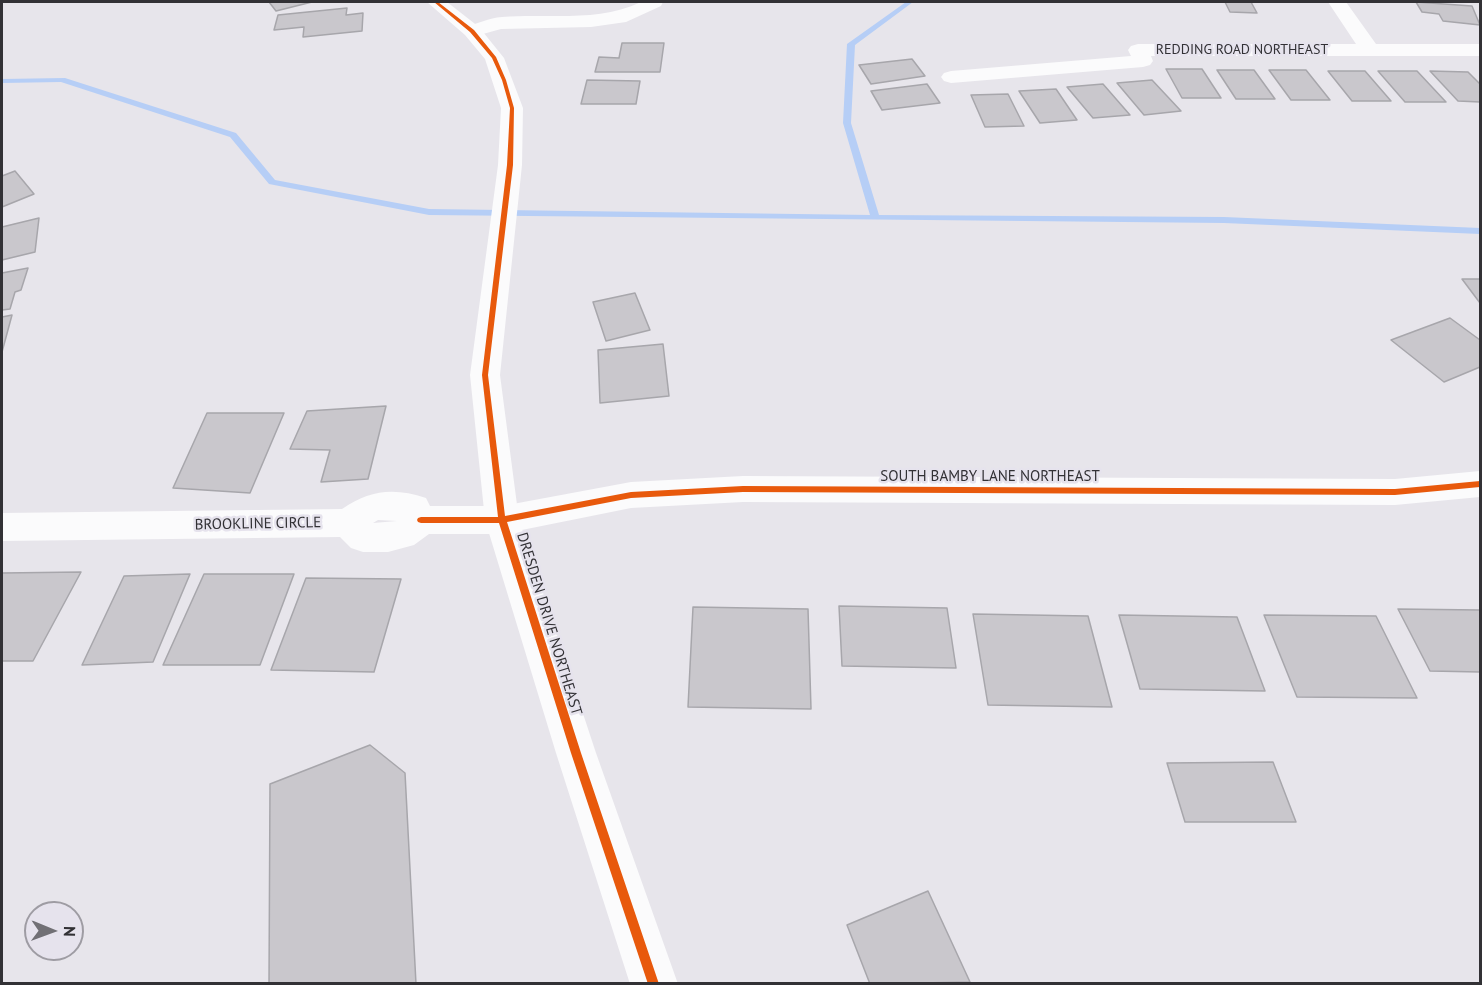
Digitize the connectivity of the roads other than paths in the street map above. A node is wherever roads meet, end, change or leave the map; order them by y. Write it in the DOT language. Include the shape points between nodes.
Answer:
graph roads {
  1 [pos="436,2"];
  2 [pos="654,2"];
  3 [pos="1337,2"];
  4 [pos="472,31"];
  5 [pos="1480,50"];
  6 [pos="1371,51"];
  7 [pos="951,77"];
  8 [pos="1480,484"];
  9 [pos="502,520"];
  10 [pos="2,528"];
  11 [pos="654,984"];
  1 -- 4 [label="street, DRESDEN DRIVE NORTHEAST"];
  2 -- 4 [label="street" via="626,16 591,21 500,23"];
  3 -- 6 [label="street"];
  4 -- 9 [label="street, DRESDEN DRIVE NORTHEAST" via="494,58 512,108 510,165 485,375"];
  5 -- 6 [label="street, REDDING ROAD NORTHEAST"];
  6 -- 7 [label="street, REDDING ROAD NORTHEAST" via="1138,50 1143,61"];
  8 -- 9 [label="street, SOUTH BAMBY LANE NORTHEAST" via="1384,492 743,489 631,495"];
  9 -- 10 [label="street, BROOKLINE CIRCLE" via="421,520 402,536 363,538 348,522"];
  9 -- 11 [label="street, DRESDEN DRIVE NORTHEAST"];
}
